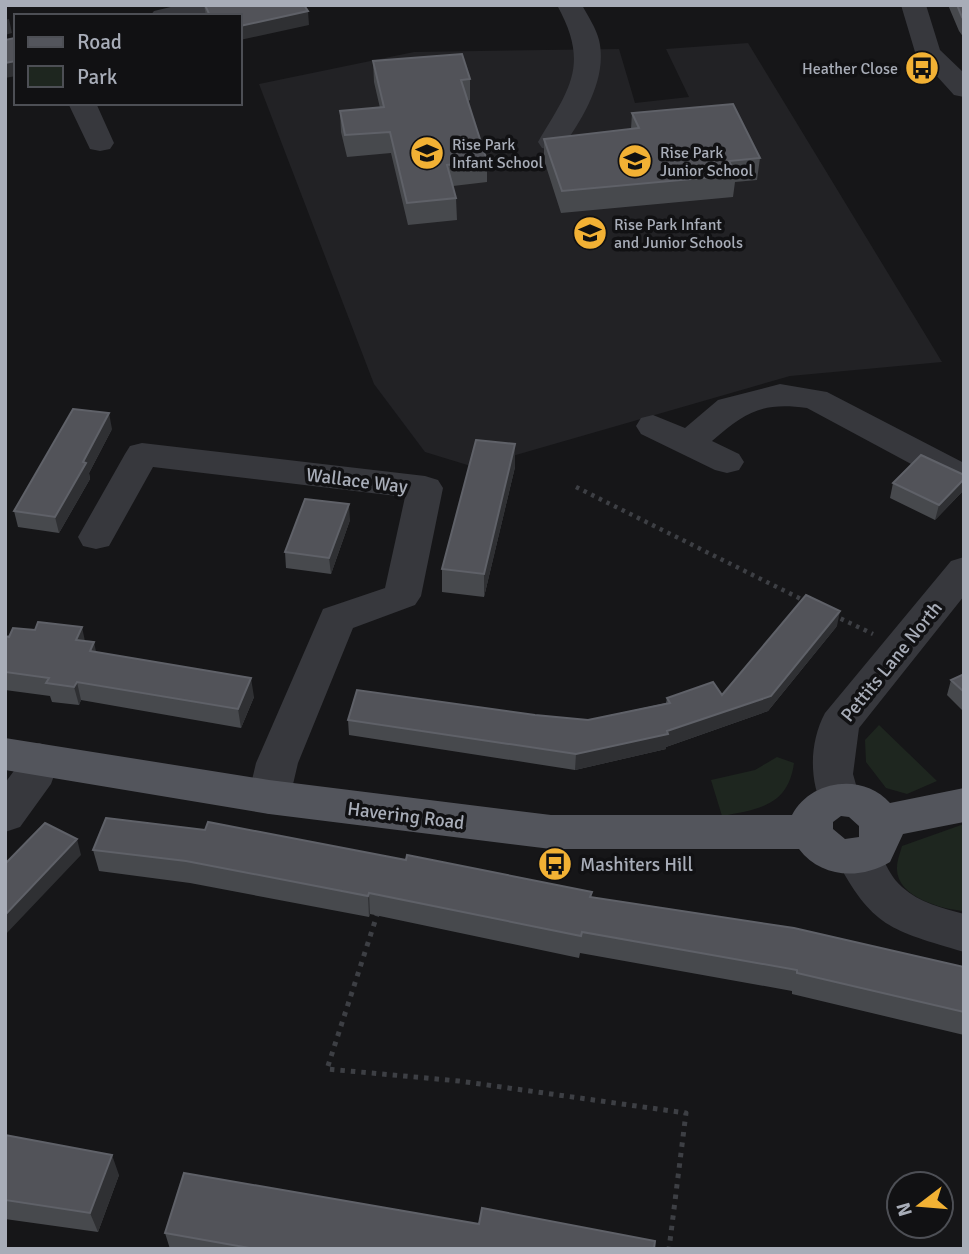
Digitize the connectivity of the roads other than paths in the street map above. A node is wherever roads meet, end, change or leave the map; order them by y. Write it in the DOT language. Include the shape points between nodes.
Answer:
graph roads {
  1 [pos="220,5"];
  2 [pos="569,5"];
  3 [pos="913,5"];
  4 [pos="173,14"];
  5 [pos="964,89"];
  6 [pos="83,105"];
  7 [pos="552,142"];
  8 [pos="100,143"];
  9 [pos="653,426"];
  10 [pos="688,443"];
  11 [pos="727,462"];
  12 [pos="964,478"];
  13 [pos="96,537"];
  14 [pos="964,570"];
  15 [pos="22,757"];
  16 [pos="269,797"];
  17 [pos="839,799"];
  18 [pos="964,805"];
  19 [pos="5,816"];
  20 [pos="811,832"];
  21 [pos="868,839"];
  22 [pos="964,933"];
  1 -- 4 [label="street"];
  2 -- 7 [label="street" via="586,41 587,74"];
  3 -- 5 [label="street" via="928,52"];
  6 -- 8 [label="street"];
  9 -- 10 [label="street"];
  10 -- 11 [label="street"];
  10 -- 12 [label="street" via="730,408 780,394 815,400"];
  13 -- 16 [label="street, Wallace Way" via="142,454 425,488 402,596 337,619 277,763"];
  14 -- 17 [label="street, Pettits Lane North" via="839,724 832,774"];
  15 -- 16 [label="main road, Havering Road"];
  15 -- 19 [label="street" via="30,783"];
  16 -- 20 [label="main road, Havering Road" via="551,832"];
  17 -- 20 [label="main road" via="816,809"];
  17 -- 21 [label="main road" via="867,807"];
  18 -- 21 [label="main road"];
  20 -- 21 [label="main road" via="829,852"];
  21 -- 22 [label="street" via="885,899 910,917"];
}
